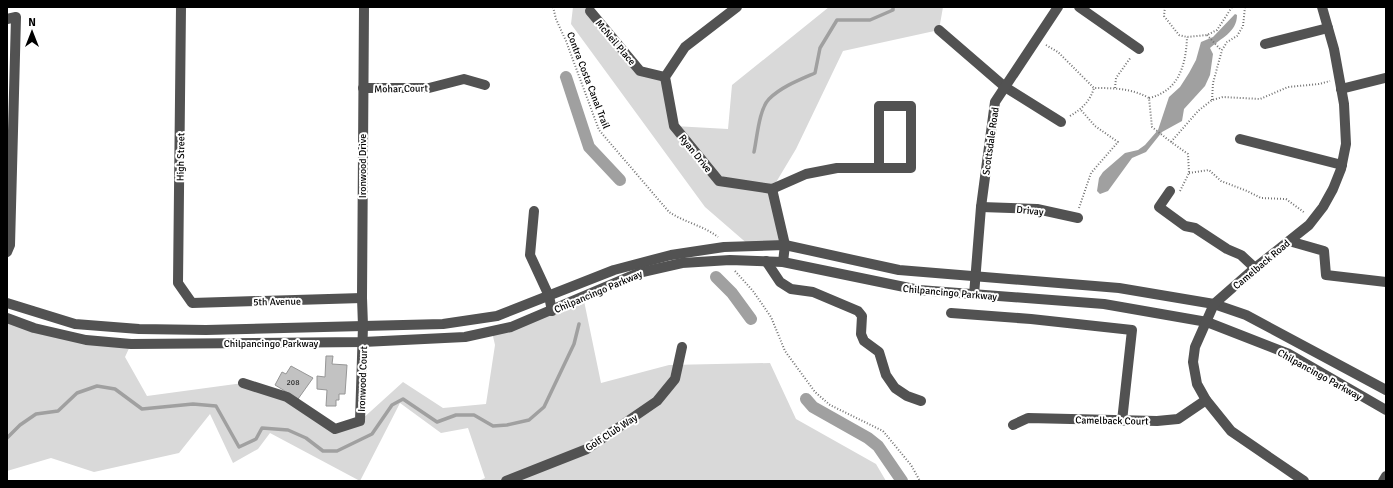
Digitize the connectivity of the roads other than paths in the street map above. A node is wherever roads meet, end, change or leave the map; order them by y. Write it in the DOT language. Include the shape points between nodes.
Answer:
graph roads {
  1 [pos="181,7"];
  2 [pos="364,7"];
  3 [pos="737,7"];
  4 [pos="1058,7"];
  5 [pos="1079,7"];
  6 [pos="1322,7"];
  7 [pos="590,11"];
  8 [pos="7,18"];
  9 [pos="1328,28"];
  10 [pos="939,30"];
  11 [pos="1265,44"];
  12 [pos="1139,49"];
  13 [pos="665,77"];
  14 [pos="1386,77"];
  15 [pos="485,85"];
  16 [pos="1005,87"];
  17 [pos="363,88"];
  18 [pos="1341,89"];
  19 [pos="1061,122"];
  20 [pos="1240,139"];
  21 [pos="1342,164"];
  22 [pos="879,168"];
  23 [pos="772,189"];
  24 [pos="1170,191"];
  25 [pos="981,206"];
  26 [pos="534,211"];
  27 [pos="1078,218"];
  28 [pos="1290,241"];
  29 [pos="785,245"];
  30 [pos="7,252"];
  31 [pos="766,261"];
  32 [pos="783,262"];
  33 [pos="1255,268"];
  34 [pos="975,276"];
  35 [pos="1386,282"];
  36 [pos="974,294"];
  37 [pos="549,296"];
  38 [pos="362,298"];
  39 [pos="7,302"];
  40 [pos="192,303"];
  41 [pos="1214,304"];
  42 [pos="552,311"];
  43 [pos="951,313"];
  44 [pos="7,318"];
  45 [pos="1207,322"];
  46 [pos="363,326"];
  47 [pos="363,342"];
  48 [pos="682,347"];
  49 [pos="243,383"];
  50 [pos="1386,390"];
  51 [pos="1206,400"];
  52 [pos="920,401"];
  53 [pos="1386,410"];
  54 [pos="1122,421"];
  55 [pos="1013,425"];
  56 [pos="1386,476"];
  57 [pos="506,481"];
  58 [pos="1304,481"];
  59 [pos="1383,481"];
  1 -- 40 [label="street, High Street" via="178,283"];
  2 -- 17 [label="street, Ironwood Drive"];
  3 -- 13 [label="street" via="686,47"];
  4 -- 16 [label="street, Scottsdale Road"];
  5 -- 12 [label="street"];
  6 -- 9 [label="street, Camelback Road"];
  7 -- 13 [label="street, McNeil Place" via="640,71"];
  8 -- 30 [label="street" via="16,17 10,245"];
  9 -- 11 [label="street"];
  9 -- 18 [label="street, Camelback Road"];
  10 -- 16 [label="street"];
  13 -- 23 [label="street, Ryan Drive" via="674,126 719,181"];
  14 -- 18 [label="street"];
  15 -- 17 [label="street, Mohar Court" via="464,79 429,88"];
  16 -- 19 [label="street"];
  16 -- 25 [label="street, Scottsdale Road" via="995,102"];
  17 -- 38 [label="street, Ironwood Drive"];
  18 -- 21 [label="street, Camelback Road" via="1346,144"];
  20 -- 21 [label="street"];
  21 -- 28 [label="street, Camelback Road" via="1333,190 1314,219"];
  22 -- 22 [label="street" via="911,168 911,106 880,106"];
  22 -- 23 [label="street" via="837,168 806,174"];
  23 -- 29 [label="street"];
  24 -- 33 [label="street" via="1159,207 1185,226 1195,228 1241,255"];
  25 -- 27 [label="street, Drivay" via="1037,209"];
  25 -- 34 [label="street, Scottsdale Road"];
  26 -- 37 [label="street" via="530,255"];
  28 -- 33 [label="street, Camelback Road"];
  28 -- 35 [label="street" via="1324,251 1326,275"];
  29 -- 32 [label="street"];
  29 -- 34 [label="street, Chilpancingo Parkway" via="899,270"];
  29 -- 37 [label="street, Chilpancingo Parkway" via="724,247 670,255 614,270"];
  31 -- 32 [label="street, Chilpancingo Parkway"];
  31 -- 42 [label="street, Chilpancingo Parkway" via="730,260 682,264 638,273"];
  31 -- 52 [label="street" via="780,282 791,289 813,292 858,311 862,316 861,334 864,341 879,352 886,375 895,388"];
  32 -- 36 [label="street, Chilpancingo Parkway" via="919,290"];
  33 -- 41 [label="street, Camelback Road"];
  34 -- 36 [label="street, Scottsdale Road"];
  34 -- 41 [label="street, Chilpancingo Parkway" via="1119,288"];
  36 -- 45 [label="street, Chilpancingo Parkway" via="1104,304"];
  37 -- 42 [label="street"];
  37 -- 46 [label="street, Chilpancingo Parkway" via="497,316 443,324"];
  38 -- 40 [label="street, 5th Avenue"];
  38 -- 46 [label="street, Ironwood Drive"];
  39 -- 46 [label="street, Chilpancingo Parkway" via="75,324 139,329"];
  41 -- 45 [label="street, Camelback Road"];
  41 -- 50 [label="street, Chilpancingo Parkway" via="1268,326"];
  42 -- 47 [label="street, Chilpancingo Parkway" via="511,327 465,338"];
  43 -- 54 [label="street" via="1132,330"];
  44 -- 47 [label="street, Chilpancingo Parkway" via="34,328 86,340 131,344"];
  45 -- 51 [label="street, Camelback Road" via="1195,347 1193,362 1197,384"];
  45 -- 53 [label="street, Chilpancingo Parkway" via="1289,354"];
  46 -- 47 [label="street, Ironwood Court"];
  47 -- 49 [label="street, Ironwood Court" via="360,421 334,429 287,397"];
  48 -- 57 [label="street, Golf Club Way" via="675,380 657,401 587,449"];
  51 -- 54 [label="street, Camelback Court" via="1178,419 1157,422"];
  51 -- 58 [label="street, Camelback Road" via="1231,431"];
  54 -- 55 [label="street, Camelback Court" via="1028,418"];
  56 -- 59 [label="street"];
}
